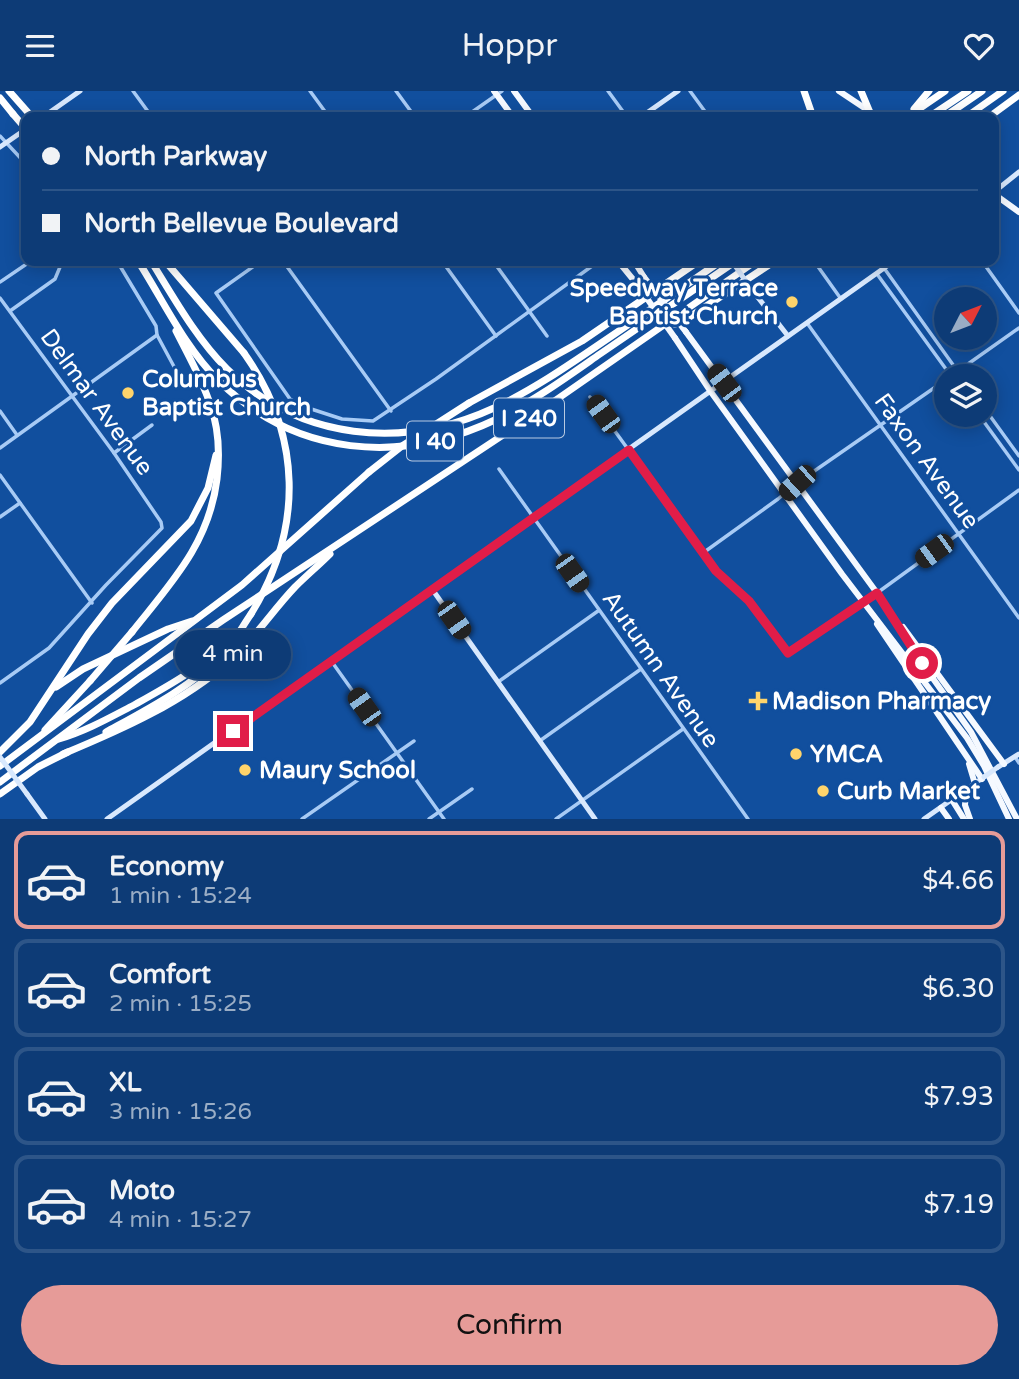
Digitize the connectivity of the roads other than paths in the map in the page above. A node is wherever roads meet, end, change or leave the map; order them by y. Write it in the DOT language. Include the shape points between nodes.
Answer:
graph roads {
  1 [pos="9,91"];
  2 [pos="80,91"];
  3 [pos="133,91"];
  4 [pos="310,91"];
  5 [pos="396,91"];
  6 [pos="514,91"];
  7 [pos="608,91"];
  8 [pos="678,91"];
  9 [pos="690,91"];
  10 [pos="804,91"];
  11 [pos="839,91"];
  12 [pos="860,91"];
  13 [pos="929,91"];
  14 [pos="945,91"];
  15 [pos="968,91"];
  16 [pos="982,91"];
  17 [pos="1003,91"];
  18 [pos="498,92"];
  19 [pos="1019,95"];
  20 [pos="0,98"];
  21 [pos="869,110"];
  22 [pos="28,112"];
  23 [pos="50,112"];
  24 [pos="148,112"];
  25 [pos="325,112"];
  26 [pos="411,112"];
  27 [pos="472,112"];
  28 [pos="510,112"];
  29 [pos="529,112"];
  30 [pos="623,112"];
  31 [pos="647,112"];
  32 [pos="705,112"];
  33 [pos="811,112"];
  34 [pos="872,112"];
  35 [pos="911,112"];
  36 [pos="914,112"];
  37 [pos="936,112"];
  38 [pos="951,112"];
  39 [pos="973,112"];
  40 [pos="998,112"];
  41 [pos="21,123"];
  42 [pos="21,132"];
  43 [pos="0,137"];
  44 [pos="3,145"];
  45 [pos="21,160"];
  46 [pos="1019,172"];
  47 [pos="999,189"];
  48 [pos="999,197"];
  49 [pos="1019,212"];
  50 [pos="23,266"];
  51 [pos="58,266"];
  52 [pos="120,266"];
  53 [pos="141,266"];
  54 [pos="154,266"];
  55 [pos="169,266"];
  56 [pos="252,266"];
  57 [pos="288,266"];
  58 [pos="446,266"];
  59 [pos="496,266"];
  60 [pos="593,266"];
  61 [pos="622,266"];
  62 [pos="637,266"];
  63 [pos="692,266"];
  64 [pos="714,266"];
  65 [pos="727,266"];
  66 [pos="737,266"];
  67 [pos="749,266"];
  68 [pos="767,266"];
  69 [pos="818,266"];
  70 [pos="887,266"];
  71 [pos="986,266"];
  72 [pos="884,268"];
  73 [pos="877,274"];
  74 [pos="0,282"];
  75 [pos="153,284"];
  76 [pos="841,299"];
  77 [pos="1,300"];
  78 [pos="10,311"];
  79 [pos="529,312"];
  80 [pos="1019,313"];
  81 [pos="807,323"];
  82 [pos="1019,328"];
  83 [pos="652,334"];
  84 [pos="157,335"];
  85 [pos="496,336"];
  86 [pos="547,336"];
  87 [pos="788,336"];
  88 [pos="940,364"];
  89 [pos="953,364"];
  90 [pos="968,364"];
  91 [pos="724,383"];
  92 [pos="185,387"];
  93 [pos="934,388"];
  94 [pos="711,392"];
  95 [pos="71,397"];
  96 [pos="590,397"];
  97 [pos="0,411"];
  98 [pos="391,411"];
  99 [pos="152,425"];
  100 [pos="880,426"];
  101 [pos="997,426"];
  102 [pos="988,427"];
  103 [pos="17,436"];
  104 [pos="218,444"];
  105 [pos="0,448"];
  106 [pos="629,450"];
  107 [pos="114,453"];
  108 [pos="1019,456"];
  109 [pos="499,469"];
  110 [pos="1019,470"];
  111 [pos="0,475"];
  112 [pos="797,483"];
  113 [pos="1019,490"];
  114 [pos="785,494"];
  115 [pos="20,503"];
  116 [pos="0,517"];
  117 [pos="533,517"];
  118 [pos="958,534"];
  119 [pos="339,544"];
  120 [pos="702,552"];
  121 [pos="432,589"];
  122 [pos="877,593"];
  123 [pos="863,602"];
  124 [pos="92,603"];
  125 [pos="598,611"];
  126 [pos="200,618"];
  127 [pos="1019,618"];
  128 [pos="224,649"];
  129 [pos="332,661"];
  130 [pos="641,669"];
  131 [pos="498,682"];
  132 [pos="0,683"];
  133 [pos="50,693"];
  134 [pos="683,729"];
  135 [pos="36,740"];
  136 [pos="55,740"];
  137 [pos="541,740"];
  138 [pos="414,741"];
  139 [pos="63,754"];
  140 [pos="396,754"];
  141 [pos="0,755"];
  142 [pos="967,755"];
  143 [pos="1018,758"];
  144 [pos="0,766"];
  145 [pos="1001,766"];
  146 [pos="984,778"];
  147 [pos="0,782"];
  148 [pos="975,784"];
  149 [pos="472,789"];
  150 [pos="966,790"];
  151 [pos="0,794"];
  152 [pos="952,800"];
  153 [pos="583,801"];
  154 [pos="941,808"];
  155 [pos="439,812"];
  156 [pos="45,819"];
  157 [pos="107,819"];
  158 [pos="302,819"];
  159 [pos="429,819"];
  160 [pos="444,819"];
  161 [pos="556,819"];
  162 [pos="595,819"];
  163 [pos="748,819"];
  164 [pos="924,819"];
  165 [pos="949,819"];
  166 [pos="964,819"];
  167 [pos="970,819"];
  168 [pos="1009,819"];
  169 [pos="1017,819"];
  1 -- 22 [label="highway"];
  2 -- 23 [label="street"];
  3 -- 24 [label="street"];
  4 -- 25 [label="street"];
  5 -- 26 [label="street"];
  6 -- 29 [label="main road"];
  7 -- 30 [label="street"];
  8 -- 31 [label="street"];
  9 -- 32 [label="street"];
  10 -- 33 [label="highway"];
  11 -- 21 [label="main road"];
  12 -- 21 [label="highway"];
  13 -- 35 [label="highway"];
  14 -- 36 [label="highway"];
  15 -- 37 [label="highway"];
  16 -- 38 [label="highway"];
  17 -- 39 [label="highway"];
  18 -- 27 [label="street"];
  18 -- 28 [label="main road"];
  19 -- 40 [label="highway"];
  20 -- 41 [label="highway, bridge"];
  21 -- 34 [label="main road"];
  42 -- 44 [label="street"];
  43 -- 44 [label="street"];
  44 -- 45 [label="street"];
  46 -- 47 [label="street"];
  48 -- 49 [label="main road"];
  50 -- 74 [label="street"];
  51 -- 78 [label="street" via="55,279"];
  52 -- 84 [label="street"];
  53 -- 75 [label="highway, I 40"];
  54 -- 64 [label="highway, I 40" via="202,339 251,391 305,420 340,430 382,434 448,425 511,400"];
  55 -- 128 [label="highway, bridge" via="244,353 278,418 287,453 287,523 277,560 251,614"];
  56 -- 98 [label="street" via="216,293 290,399 342,419 373,421"];
  57 -- 98 [label="street"];
  58 -- 85 [label="street"];
  59 -- 79 [label="street"];
  60 -- 79 [label="street"];
  61 -- 94 [label="main road, bridge"];
  62 -- 91 [label="main road, bridge"];
  63 -- 126 [label="highway, I 240, bridge" via="582,341 402,446"];
  65 -- 75 [label="highway, I 40" via="514,410 457,436 384,448 306,436 248,405 204,365"];
  66 -- 87 [label="street, bridge"];
  67 -- 83 [label="highway, I 240"];
  68 -- 83 [label="highway" via="688,318"];
  69 -- 76 [label="street"];
  70 -- 72 [label="street"];
  71 -- 80 [label="street"];
  72 -- 73 [label="street"];
  72 -- 89 [label="street"];
  73 -- 76 [label="street"];
  73 -- 88 [label="street"];
  75 -- 104 [label="highway" via="210,403"];
  76 -- 81 [label="street"];
  77 -- 78 [label="street, Delmar Avenue"];
  78 -- 95 [label="street, Delmar Avenue"];
  79 -- 85 [label="street"];
  79 -- 86 [label="street"];
  81 -- 87 [label="street"];
  81 -- 100 [label="street, Faxon Avenue"];
  82 -- 90 [label="street"];
  83 -- 119 [label="highway, I 240"];
  84 -- 92 [label="street"];
  84 -- 95 [label="street"];
  85 -- 98 [label="street"];
  87 -- 91 [label="street"];
  91 -- 94 [label="street"];
  91 -- 112 [label="main road"];
  93 -- 100 [label="street"];
  94 -- 106 [label="street"];
  94 -- 114 [label="main road"];
  95 -- 103 [label="street"];
  95 -- 107 [label="street, Delmar Avenue"];
  96 -- 106 [label="street"];
  97 -- 103 [label="street"];
  99 -- 107 [label="street"];
  100 -- 112 [label="street"];
  100 -- 118 [label="street, Faxon Avenue"];
  101 -- 108 [label="street"];
  102 -- 110 [label="street"];
  103 -- 105 [label="street"];
  104 -- 133 [label="highway" via="208,488 191,521 112,603"];
  104 -- 135 [label="highway, bridge" via="214,500 186,563"];
  106 -- 117 [label="street"];
  106 -- 120 [label="street"];
  107 -- 124 [label="street, Delmar Avenue" via="162,528"];
  109 -- 117 [label="street, Autumn Avenue"];
  111 -- 115 [label="street"];
  112 -- 114 [label="street"];
  112 -- 122 [label="main road"];
  113 -- 118 [label="street"];
  114 -- 120 [label="street"];
  114 -- 123 [label="main road"];
  115 -- 116 [label="street"];
  115 -- 124 [label="street"];
  117 -- 121 [label="street"];
  117 -- 125 [label="street, Autumn Avenue"];
  118 -- 122 [label="street"];
  118 -- 127 [label="street, Faxon Avenue"];
  119 -- 136 [label="highway, I 240" via="223,619"];
  119 -- 139 [label="highway" via="218,670 134,724"];
  120 -- 123 [label="street" via="749,601 788,653"];
  121 -- 129 [label="street"];
  121 -- 131 [label="street"];
  122 -- 123 [label="street"];
  122 -- 145 [label="main road"];
  122 -- 169 [label="main road" via="981,747"];
  123 -- 142 [label="main road"];
  123 -- 168 [label="main road" via="967,738"];
  124 -- 132 [label="street" via="49,648"];
  125 -- 130 [label="street, Autumn Avenue"];
  125 -- 131 [label="street"];
  126 -- 133 [label="highway" via="83,669"];
  126 -- 135 [label="highway, I 240"];
  128 -- 136 [label="highway" via="164,689 82,733"];
  128 -- 139 [label="highway" via="202,673 161,701"];
  129 -- 140 [label="street"];
  129 -- 157 [label="street"];
  130 -- 134 [label="street, Autumn Avenue"];
  130 -- 137 [label="street"];
  131 -- 137 [label="street"];
  133 -- 141 [label="highway"];
  134 -- 153 [label="street"];
  134 -- 163 [label="street, Autumn Avenue"];
  135 -- 144 [label="highway, I 240"];
  136 -- 147 [label="highway, I 240"];
  137 -- 153 [label="street"];
  138 -- 140 [label="street"];
  139 -- 151 [label="highway"];
  140 -- 155 [label="street"];
  140 -- 158 [label="street"];
  141 -- 156 [label="street, bridge"];
  142 -- 146 [label="main road"];
  142 -- 148 [label="main road"];
  143 -- 145 [label="street"];
  145 -- 146 [label="street, bridge"];
  146 -- 148 [label="street"];
  148 -- 150 [label="street"];
  149 -- 155 [label="street"];
  150 -- 152 [label="street"];
  150 -- 167 [label="main road"];
  152 -- 154 [label="street"];
  152 -- 166 [label="main road"];
  153 -- 161 [label="street"];
  153 -- 162 [label="street"];
  154 -- 164 [label="street"];
  154 -- 165 [label="main road"];
  155 -- 159 [label="street"];
  155 -- 160 [label="street"];
}
